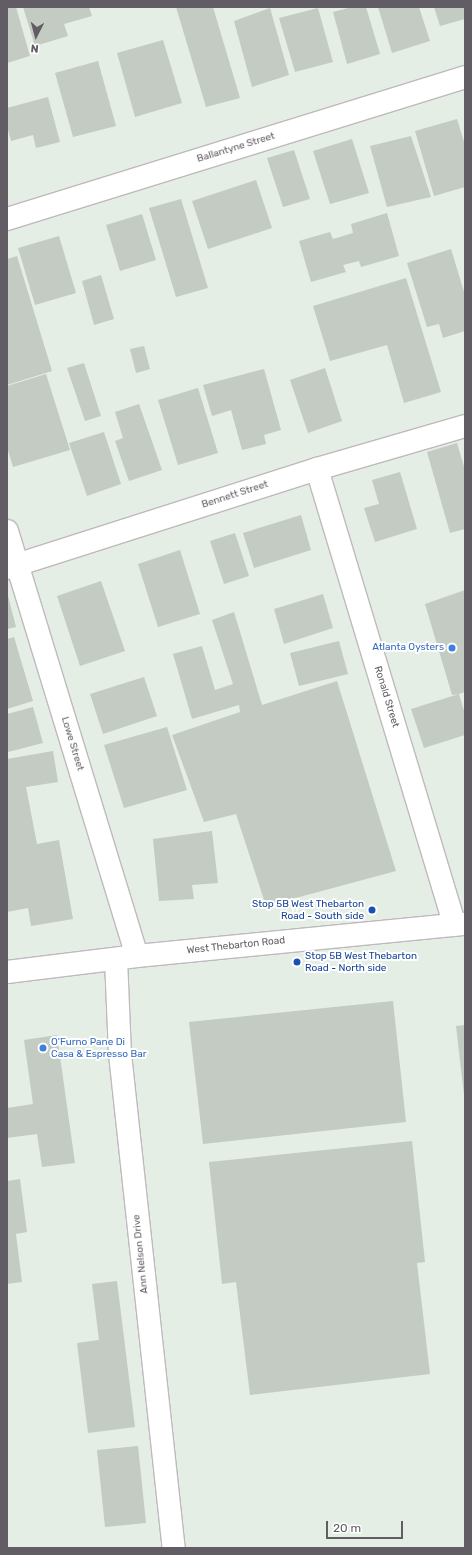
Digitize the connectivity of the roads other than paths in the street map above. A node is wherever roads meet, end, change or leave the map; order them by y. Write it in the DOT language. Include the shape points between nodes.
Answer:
graph roads {
  1 [pos="465,77"];
  2 [pos="7,219"];
  3 [pos="465,426"];
  4 [pos="317,469"];
  5 [pos="7,531"];
  6 [pos="12,566"];
  7 [pos="460,924"];
  8 [pos="126,958"];
  9 [pos="7,972"];
  10 [pos="174,1548"];
  1 -- 2 [label="street, Ballantyne Street"];
  3 -- 4 [label="street, Bennett Street"];
  4 -- 6 [label="street, Bennett Street"];
  4 -- 7 [label="street, Ronald Street"];
  5 -- 6 [label="street, Lowe Street"];
  6 -- 8 [label="street, Lowe Street"];
  7 -- 8 [label="street, West Thebarton Road"];
  8 -- 9 [label="street, West Thebarton Road"];
  8 -- 10 [label="street, Ann Nelson Drive" via="120,1054"];
}
